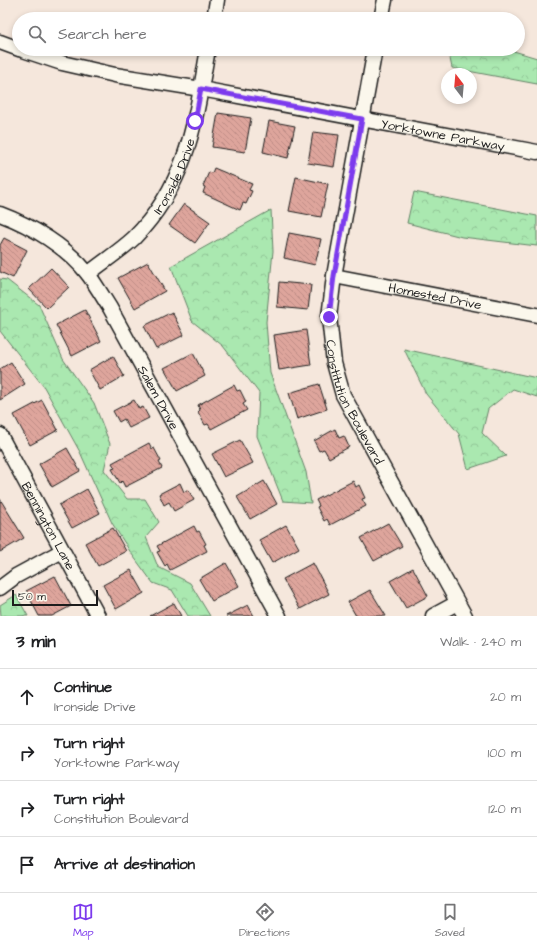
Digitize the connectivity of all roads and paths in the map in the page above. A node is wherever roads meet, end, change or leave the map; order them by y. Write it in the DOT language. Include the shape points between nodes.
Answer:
graph roads {
  1 [pos="218,0"];
  2 [pos="385,0"];
  3 [pos="215,12"];
  4 [pos="382,12"];
  5 [pos="0,42"];
  6 [pos="12,46"];
  7 [pos="41,56"];
  8 [pos="207,56"];
  9 [pos="374,56"];
  10 [pos="201,89"];
  11 [pos="362,119"];
  12 [pos="537,152"];
  13 [pos="0,214"];
  14 [pos="88,274"];
  15 [pos="334,276"];
  16 [pos="537,315"];
  17 [pos="0,436"];
  18 [pos="62,551"];
  19 [pos="0,588"];
  20 [pos="456,603"];
  21 [pos="98,616"];
  22 [pos="278,616"];
  23 [pos="433,616"];
  24 [pos="465,616"];
  1 -- 3 [label="street"];
  2 -- 4 [label="street"];
  5 -- 6 [label="street, Yorktowne Parkway"];
  7 -- 10 [label="street, Yorktowne Parkway" via="115,75"];
  8 -- 10 [label="street, Ironside Drive"];
  9 -- 11 [label="street, Constitution Boulevard"];
  10 -- 11 [label="street, Yorktowne Parkway"];
  10 -- 14 [label="street, Ironside Drive" via="195,121 179,172 157,212 133,239"];
  11 -- 12 [label="street, Yorktowne Parkway"];
  11 -- 15 [label="street, Constitution Boulevard"];
  13 -- 14 [label="street, Salem Drive" via="28,226 48,239"];
  14 -- 22 [label="street, Salem Drive" via="114,315"];
  15 -- 16 [label="street, Homested Drive"];
  15 -- 20 [label="street, Constitution Boulevard" via="329,317 330,343 343,395"];
  17 -- 18 [label="street, Bennington Lane"];
  18 -- 19 [label="street" via="16,576"];
  18 -- 21 [label="street, Bennington Lane"];
  20 -- 23 [label="street"];
  20 -- 24 [label="street, Constitution Boulevard"];
}
